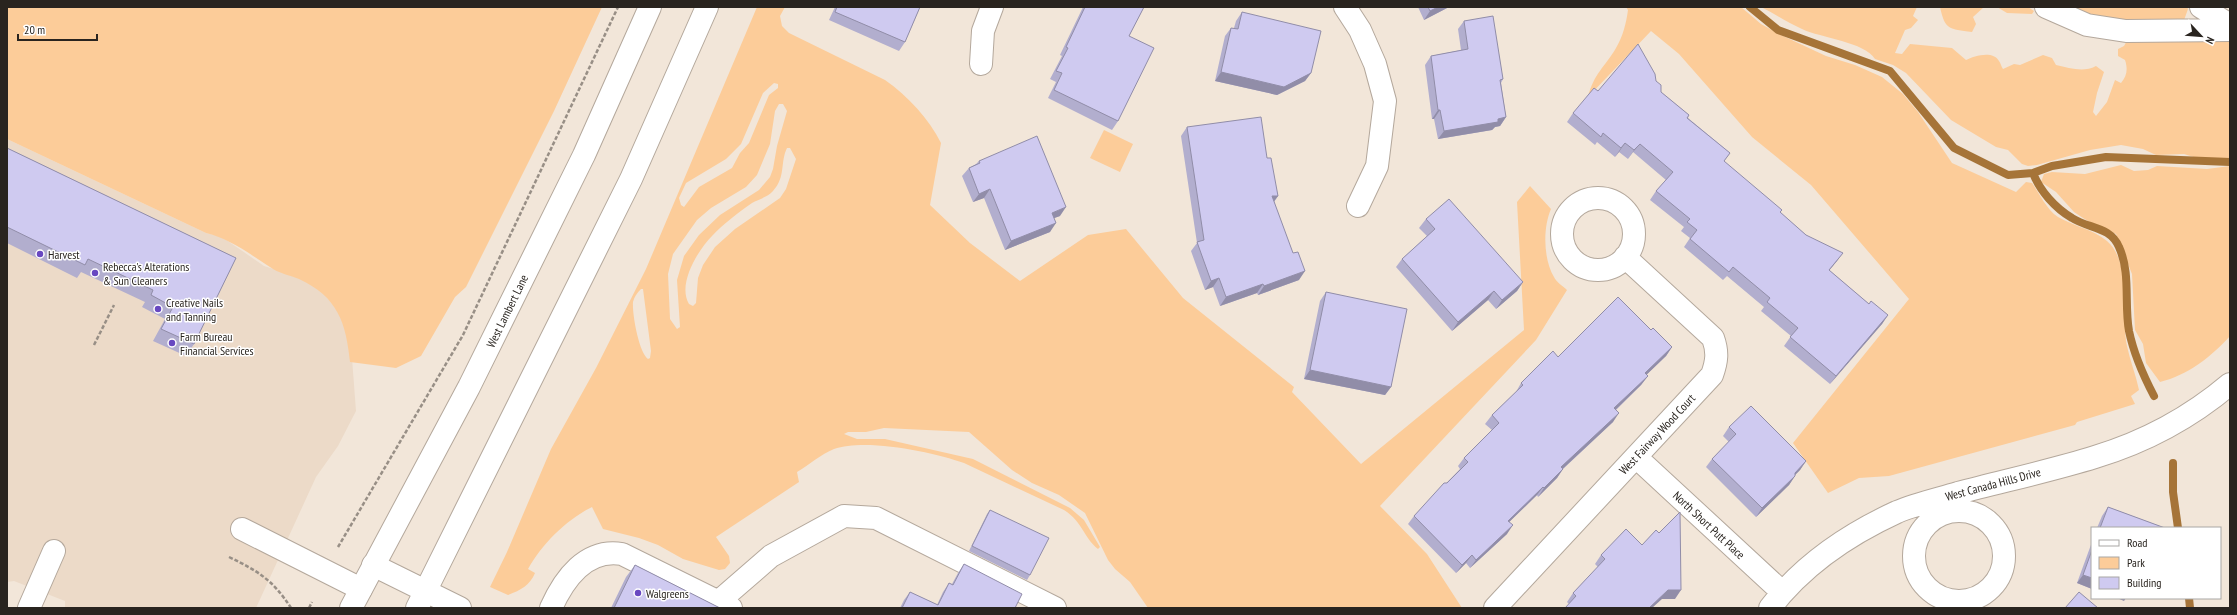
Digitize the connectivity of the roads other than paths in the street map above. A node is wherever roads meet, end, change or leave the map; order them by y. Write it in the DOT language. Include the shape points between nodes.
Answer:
graph roads {
  1 [pos="650,7"];
  2 [pos="706,7"];
  3 [pos="992,7"];
  4 [pos="1345,7"];
  5 [pos="2046,7"];
  6 [pos="2201,7"];
  7 [pos="2230,25"];
  8 [pos="2230,30"];
  9 [pos="981,64"];
  10 [pos="1358,206"];
  11 [pos="1625,257"];
  12 [pos="2230,384"];
  13 [pos="1636,457"];
  14 [pos="1941,506"];
  15 [pos="242,529"];
  16 [pos="54,551"];
  17 [pos="373,565"];
  18 [pos="361,589"];
  19 [pos="422,600"];
  20 [pos="1776,600"];
  21 [pos="724,605"];
  22 [pos="29,608"];
  23 [pos="351,608"];
  24 [pos="460,608"];
  25 [pos="550,608"];
  26 [pos="1055,608"];
  27 [pos="1496,608"];
  1 -- 17 [label="street, West Lambert Lane" via="584,155 486,352"];
  2 -- 19 [label="street" via="631,179"];
  3 -- 9 [label="street" via="983,31"];
  4 -- 10 [label="street" via="1360,30 1375,64 1386,101 1377,166"];
  5 -- 8 [label="street" via="2087,24 2126,31"];
  6 -- 7 [label="street"];
  11 -- 13 [label="street, West Fairway Wood Court" via="1704,329 1717,349 1717,362 1712,375"];
  12 -- 14 [label="street, West Canada Hills Drive" via="2205,405 2130,445"];
  13 -- 20 [label="street, North Short Putt Place"];
  13 -- 27 [label="street, West Fairway Wood Court"];
  14 -- 14 [label="street" via="1920,532 1915,545 1914,560 1917,574 1925,587 1937,596 1965,602 1980,597 1992,588 2001,575 2005,560 2004,545 1997,531 1987,520 1974,513"];
  14 -- 20 [label="street, West Canada Hills Drive" via="1898,512 1858,534 1808,567"];
  15 -- 18 [label="street"];
  16 -- 22 [label="street"];
  17 -- 18 [label="street, West Lambert Lane"];
  17 -- 19 [label="street"];
  18 -- 23 [label="street, West Lambert Lane"];
  19 -- 24 [label="street"];
  21 -- 25 [label="street" via="622,554 610,552 585,561 571,573"];
  21 -- 26 [label="street" via="771,556 844,516 876,518"];
}
